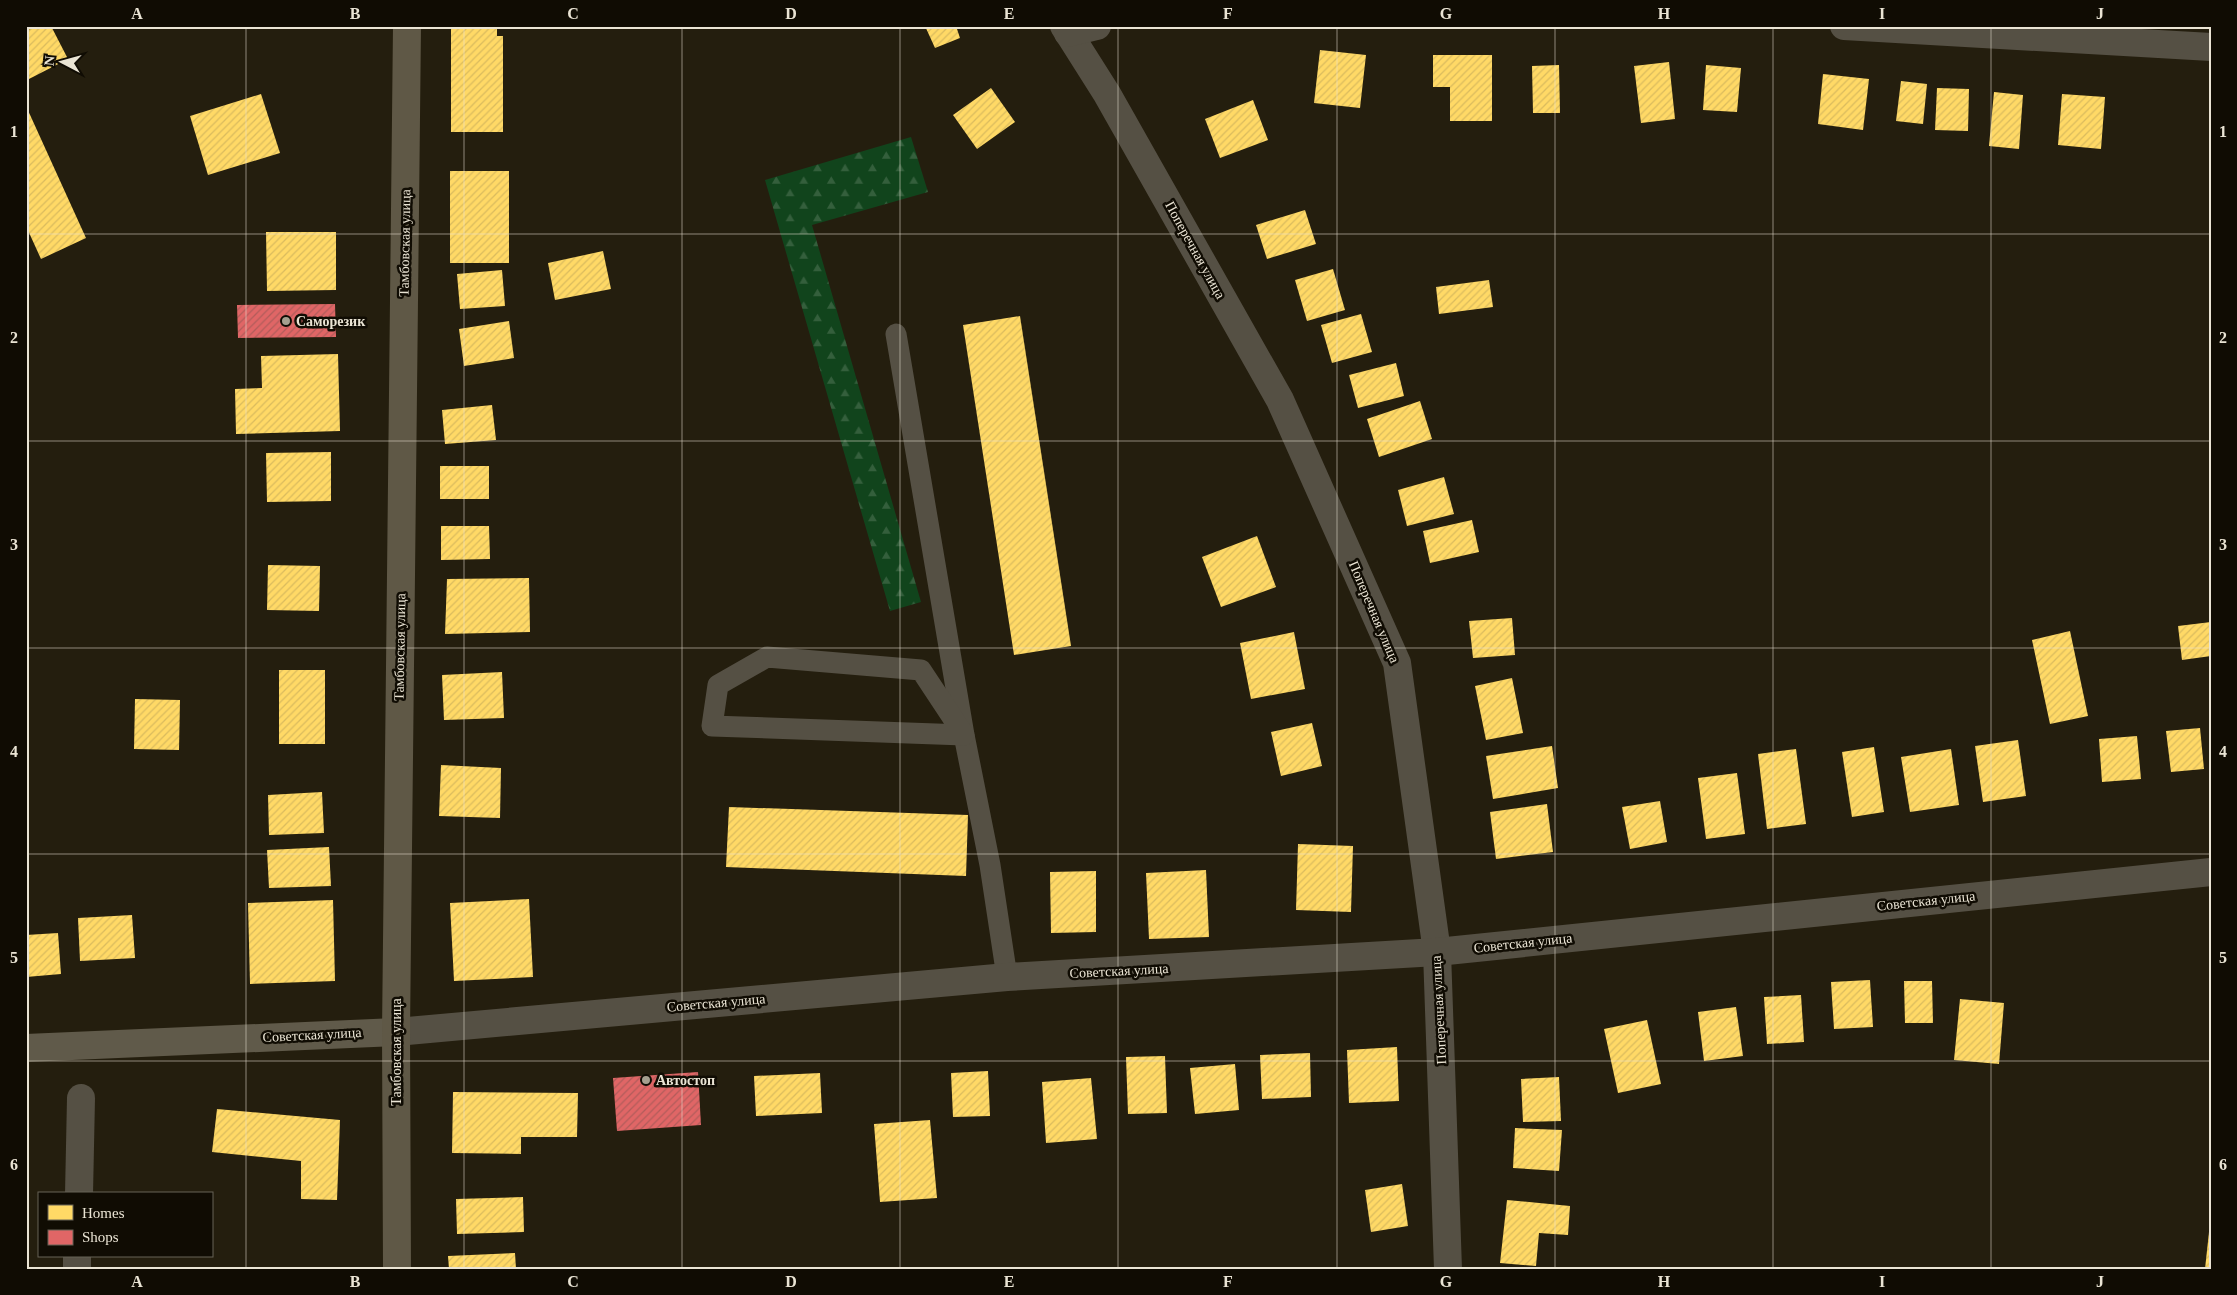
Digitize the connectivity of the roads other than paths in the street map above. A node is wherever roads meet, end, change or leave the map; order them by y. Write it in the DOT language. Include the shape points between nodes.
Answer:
graph roads {
  1 [pos="407,26"];
  2 [pos="1097,26"];
  3 [pos="1844,26"];
  4 [pos="1066,30"];
  5 [pos="2211,47"];
  6 [pos="896,334"];
  7 [pos="964,735"];
  8 [pos="2211,872"];
  9 [pos="1437,952"];
  10 [pos="1007,977"];
  11 [pos="396,1032"];
  12 [pos="26,1048"];
  13 [pos="81,1098"];
  14 [pos="79,1192"];
  15 [pos="397,1269"];
  16 [pos="1448,1269"];
  1 -- 11 [label="main road, Тамбовская улица"];
  2 -- 4 [label="street"];
  3 -- 5 [label="street"];
  4 -- 9 [label="street, Поперечная улица" via="1107,94 1280,400 1397,663"];
  6 -- 7 [label="lane"];
  7 -- 7 [label="lane" via="954,735 712,726 718,685 767,657 921,670"];
  7 -- 10 [label="lane" via="990,865"];
  8 -- 9 [label="street, Советская улица"];
  9 -- 10 [label="street, Советская улица"];
  9 -- 16 [label="street, Поперечная улица"];
  10 -- 11 [label="street, Советская улица"];
  11 -- 12 [label="main road, Советская улица"];
  11 -- 15 [label="main road, Тамбовская улица"];
  13 -- 14 [label="street"];
}
